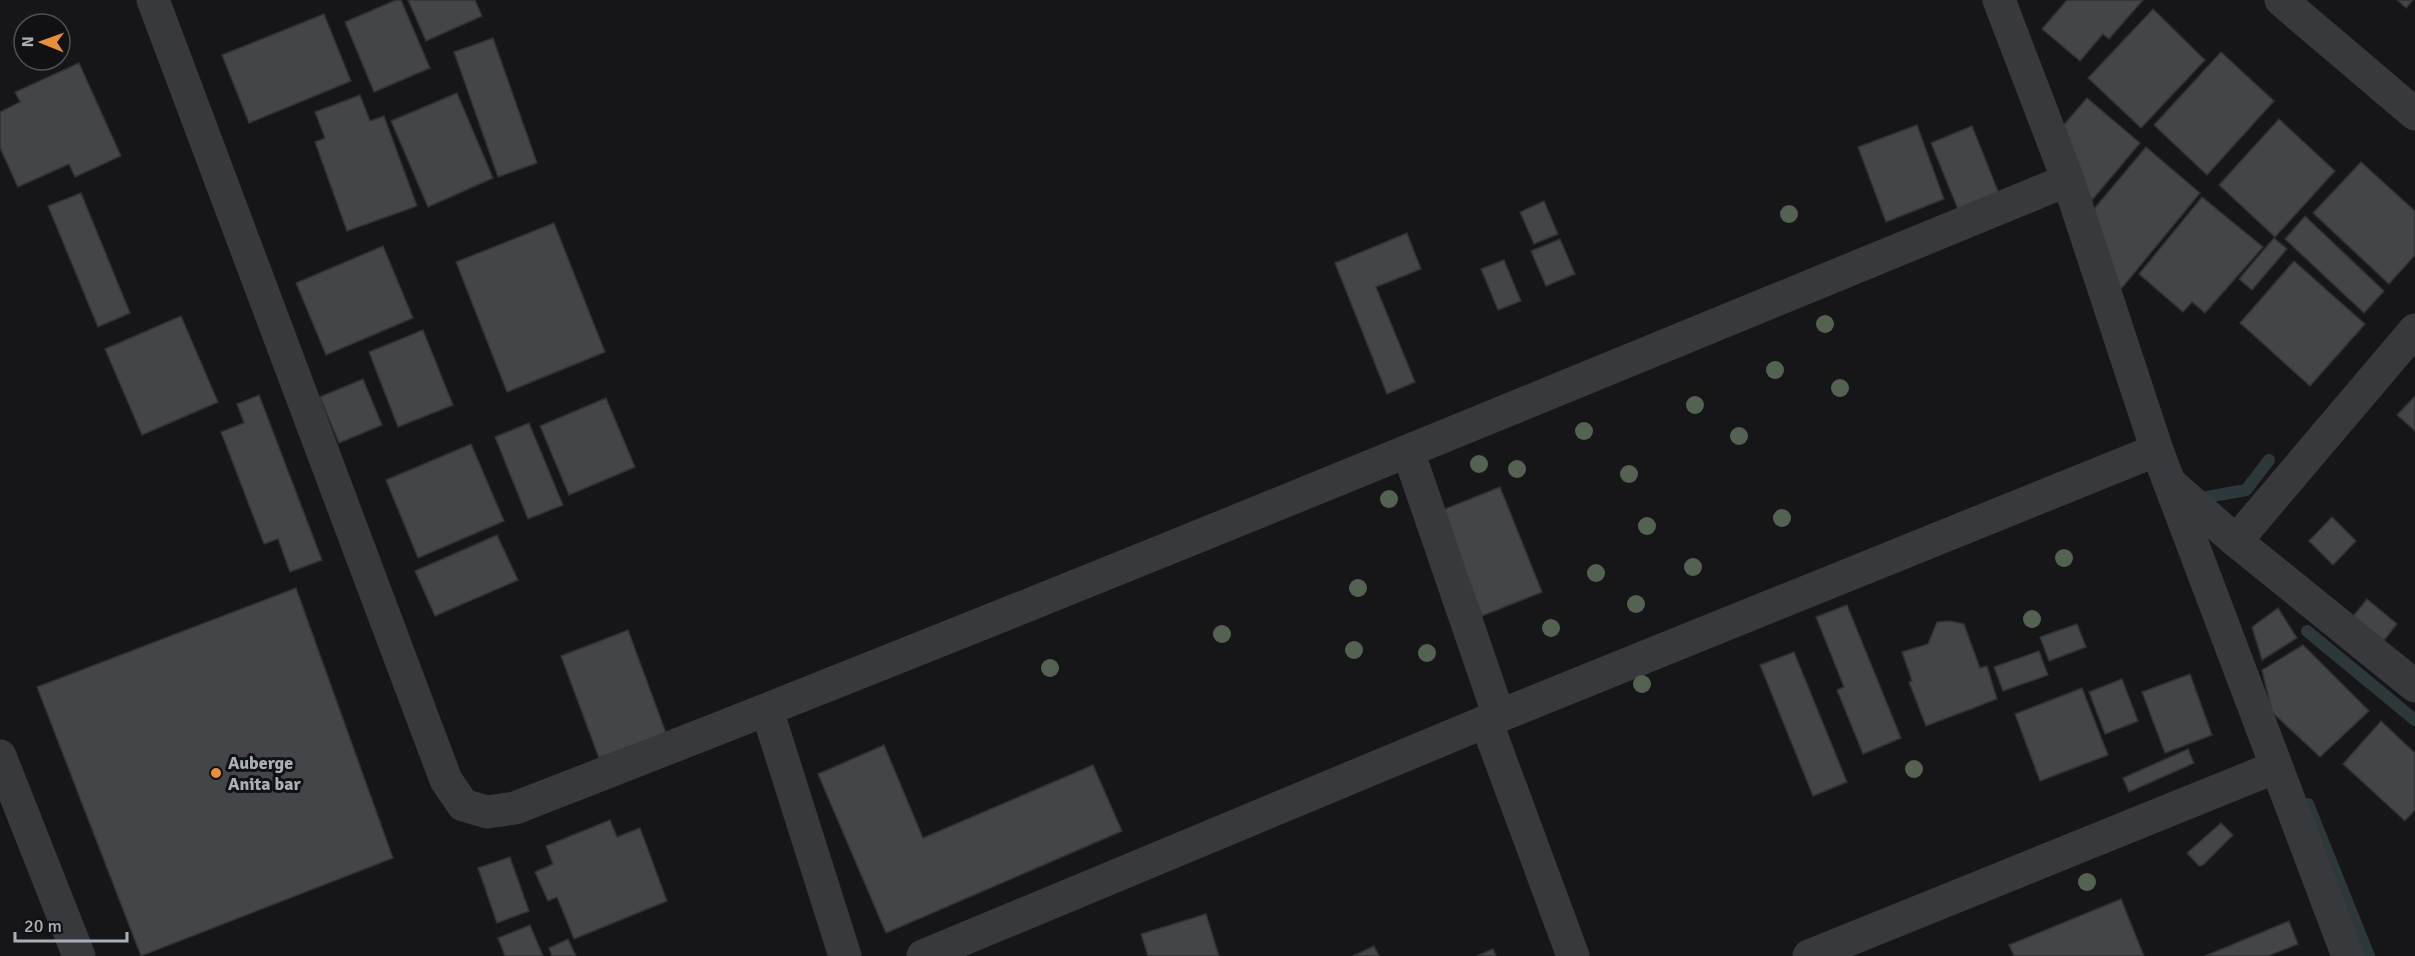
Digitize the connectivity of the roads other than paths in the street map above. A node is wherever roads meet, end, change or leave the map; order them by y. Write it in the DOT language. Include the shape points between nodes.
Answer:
graph roads {
  1 [pos="153,0"];
  2 [pos="1999,0"];
  3 [pos="2281,0"];
  4 [pos="2415,114"];
  5 [pos="2068,180"];
  6 [pos="2415,330"];
  7 [pos="2157,450"];
  8 [pos="1408,451"];
  9 [pos="2169,483"];
  10 [pos="2236,541"];
  11 [pos="2415,686"];
  12 [pos="767,710"];
  13 [pos="1492,719"];
  14 [pos="0,756"];
  15 [pos="2276,767"];
  16 [pos="79,956"];
  17 [pos="845,956"];
  18 [pos="922,956"];
  19 [pos="1573,956"];
  20 [pos="1809,956"];
  21 [pos="2348,956"];
  1 -- 12 [label="street" via="446,780 463,804 487,812 515,808"];
  2 -- 5 [label="street"];
  3 -- 4 [label="street"];
  5 -- 7 [label="street"];
  5 -- 8 [label="street"];
  6 -- 10 [label="street"];
  7 -- 9 [label="street"];
  7 -- 13 [label="street"];
  8 -- 12 [label="street"];
  8 -- 13 [label="street"];
  9 -- 10 [label="street"];
  9 -- 15 [label="street"];
  10 -- 11 [label="street"];
  12 -- 17 [label="street"];
  13 -- 18 [label="street"];
  13 -- 19 [label="street"];
  14 -- 16 [label="street"];
  15 -- 20 [label="street"];
  15 -- 21 [label="street"];
}
